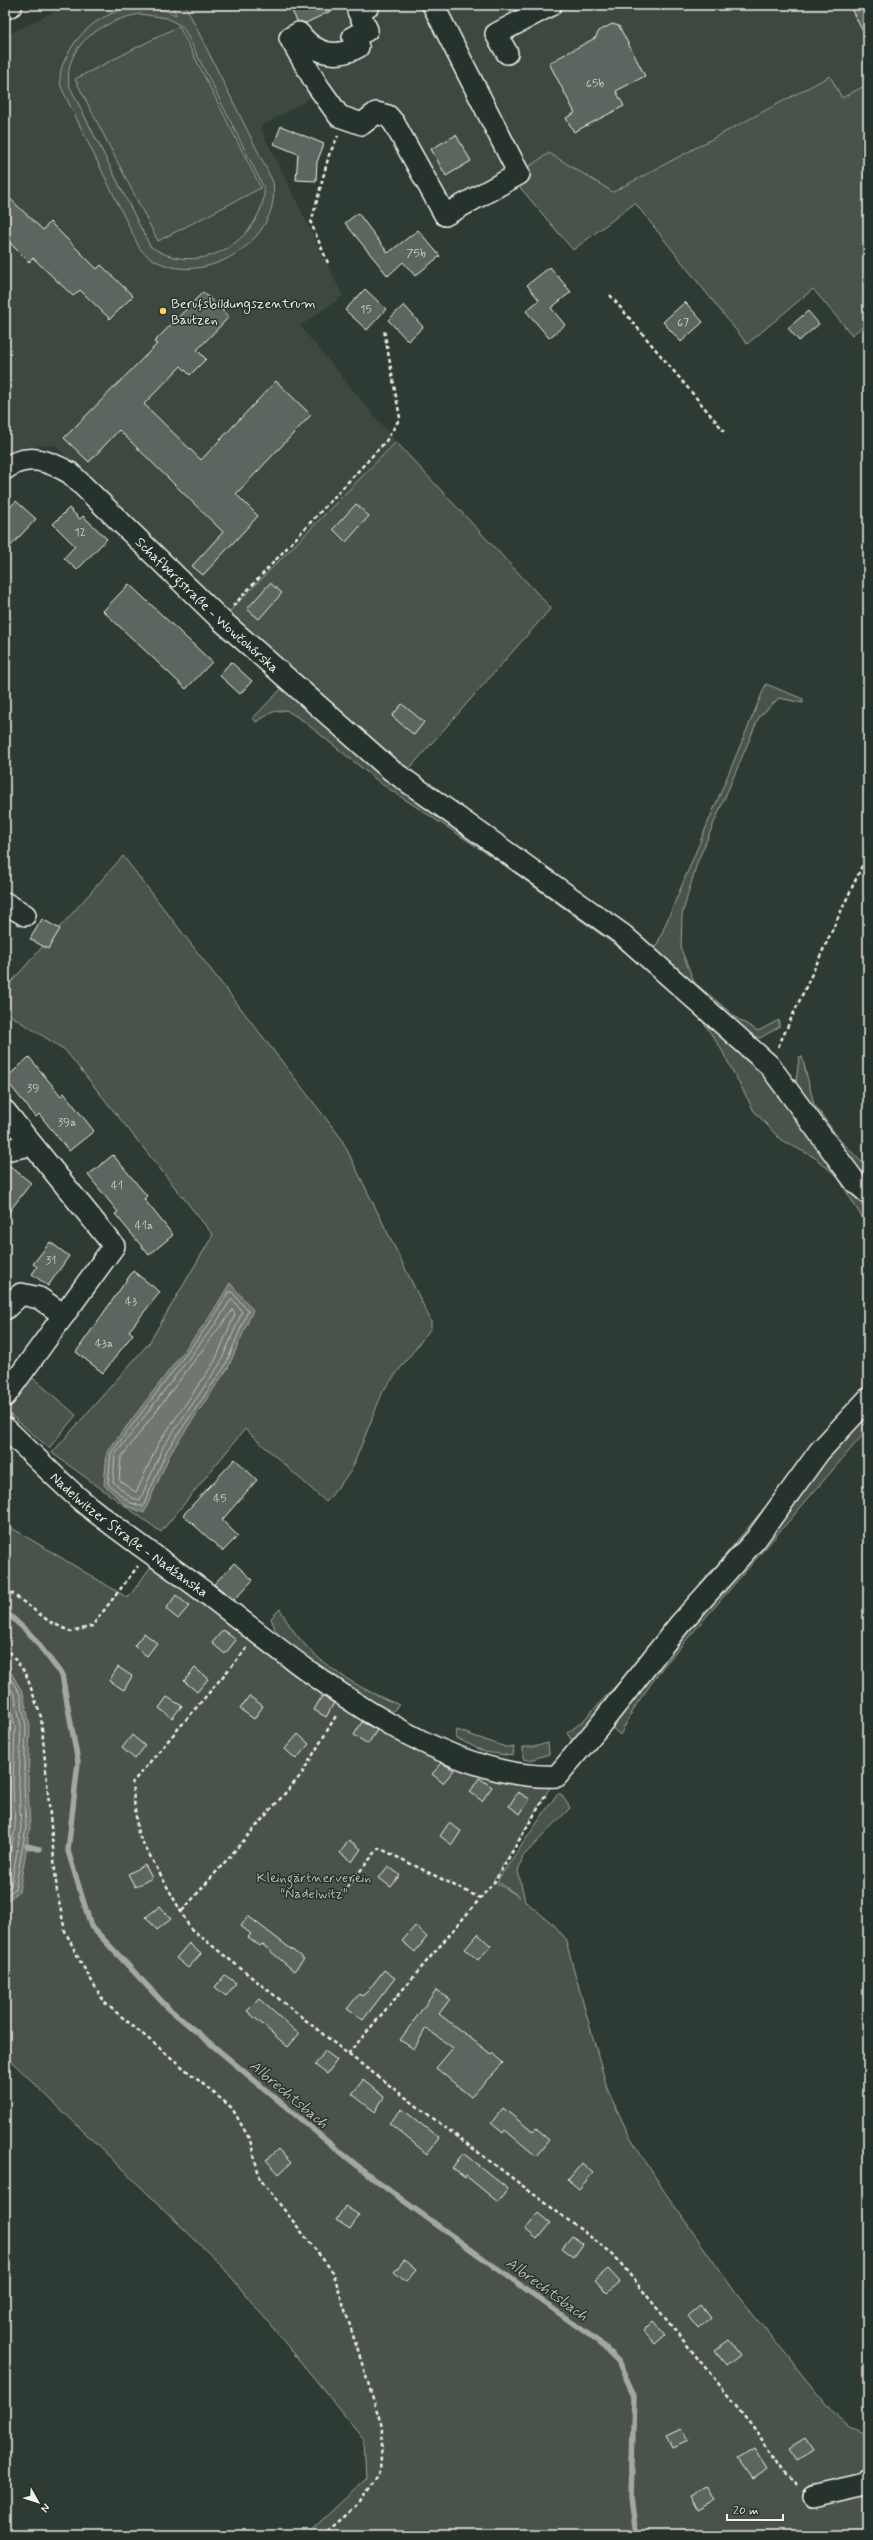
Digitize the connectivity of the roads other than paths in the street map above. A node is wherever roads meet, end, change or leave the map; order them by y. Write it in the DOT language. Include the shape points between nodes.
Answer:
graph roads {
  1 [pos="11,5"];
  2 [pos="369,5"];
  3 [pos="434,5"];
  4 [pos="551,5"];
  5 [pos="5,8"];
  6 [pos="507,53"];
  7 [pos="5,468"];
  8 [pos="5,903"];
  9 [pos="25,915"];
  10 [pos="5,1111"];
  11 [pos="32,1145"];
  12 [pos="5,1150"];
  13 [pos="862,1188"];
  14 [pos="868,1209"];
  15 [pos="5,1309"];
  16 [pos="64,1315"];
  17 [pos="5,1396"];
  18 [pos="868,1399"];
  19 [pos="5,1428"];
  20 [pos="868,2480"];
  21 [pos="812,2496"];
  1 -- 5 [label="main road"];
  2 -- 3 [label="street" via="358,11 368,30 353,37 358,47 347,53 327,53 314,48 299,34 290,38 317,85 339,116 362,124 376,113 388,116 445,215 519,174"];
  4 -- 6 [label="street" via="502,24 496,34"];
  7 -- 13 [label="street, Schafbergstraße - Wowčohórska" via="27,458 52,463 70,473 221,620 402,777 623,935 769,1065"];
  8 -- 9 [label="street"];
  10 -- 11 [label="street"];
  11 -- 12 [label="street"];
  11 -- 16 [label="street" via="114,1246"];
  13 -- 14 [label="street, Schafbergstraße - Wowčohórska"];
  15 -- 16 [label="street" via="21,1294 39,1298"];
  16 -- 17 [label="street"];
  18 -- 19 [label="street, Nadelwitzer Straße - Nadźanska" via="819,1452 756,1539 679,1625 600,1726 557,1776 532,1777 490,1769 426,1742 346,1698 83,1501"];
  20 -- 21 [label="street" via="865,2484"];
}
